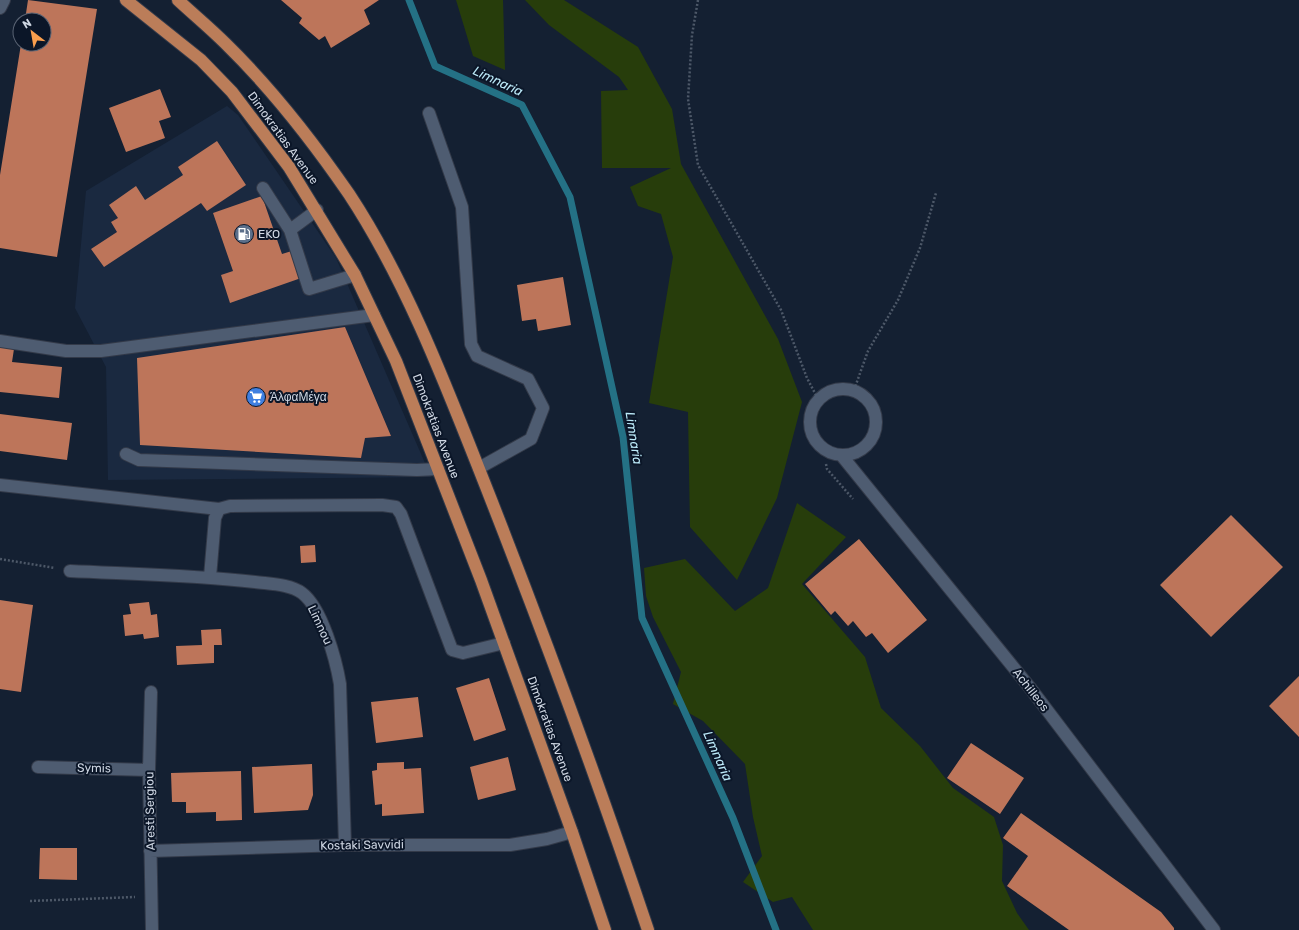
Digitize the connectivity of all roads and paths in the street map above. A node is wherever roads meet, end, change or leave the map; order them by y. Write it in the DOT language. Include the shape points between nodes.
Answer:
graph roads {
  1 [pos="4,0"];
  2 [pos="126,0"];
  3 [pos="178,0"];
  4 [pos="698,0"];
  5 [pos="0,8"];
  6 [pos="429,113"];
  7 [pos="263,188"];
  8 [pos="936,193"];
  9 [pos="317,210"];
  10 [pos="290,230"];
  11 [pos="356,275"];
  12 [pos="374,315"];
  13 [pos="0,341"];
  14 [pos="854,390"];
  15 [pos="818,399"];
  16 [pos="126,454"];
  17 [pos="842,456"];
  18 [pos="479,468"];
  19 [pos="438,469"];
  20 [pos="0,485"];
  21 [pos="219,509"];
  22 [pos="0,559"];
  23 [pos="70,571"];
  24 [pos="210,577"];
  25 [pos="504,643"];
  26 [pos="151,692"];
  27 [pos="38,767"];
  28 [pos="149,770"];
  29 [pos="572,832"];
  30 [pos="344,845"];
  31 [pos="150,851"];
  32 [pos="151,897"];
  33 [pos="30,902"];
  34 [pos="152,930"];
  35 [pos="605,930"];
  36 [pos="648,930"];
  37 [pos="1214,930"];
  1 -- 5 [label="street"];
  2 -- 9 [label="highway, Dimokratias Avenue" via="201,60 232,92 290,167"];
  3 -- 18 [label="highway, Dimokratias Avenue" via="226,43 256,77 318,152 349,195 405,294"];
  4 -- 15 [label="path" via="692,35 688,99 698,165 781,310 807,378"];
  6 -- 18 [label="street" via="462,206 471,344 477,356 528,379 543,408 531,439"];
  7 -- 10 [label="street"];
  8 -- 14 [label="path" via="916,256 898,300 868,351"];
  9 -- 10 [label="street"];
  9 -- 11 [label="highway, Dimokratias Avenue"];
  10 -- 11 [label="street" via="309,289"];
  11 -- 12 [label="highway, Dimokratias Avenue"];
  12 -- 13 [label="street" via="101,351 66,351"];
  12 -- 19 [label="highway, Dimokratias Avenue" via="396,361"];
  14 -- 15 [label="street" via="834,389"];
  14 -- 17 [label="street" via="869,401 877,418 874,437 861,450"];
  15 -- 17 [label="street" via="809,416 811,435 824,450"];
  16 -- 19 [label="street" via="139,460"];
  17 -- 37 [label="street, Achilleos" via="1031,689"];
  18 -- 36 [label="highway, Dimokratias Avenue" via="615,832"];
  19 -- 25 [label="highway, Dimokratias Avenue"];
  20 -- 21 [label="street"];
  21 -- 24 [label="street"];
  21 -- 25 [label="street" via="230,506 396,507 401,514 452,650 463,653"];
  22 -- 23 [label="path"];
  23 -- 24 [label="street, Limnou"];
  24 -- 30 [label="street, Limnou" via="293,588 311,603 322,624 337,665 340,684"];
  25 -- 29 [label="highway, Dimokratias Avenue"];
  26 -- 28 [label="street, Aresti Sergiou"];
  27 -- 28 [label="street, Symis"];
  28 -- 31 [label="street, Aresti Sergiou"];
  29 -- 30 [label="street, Kostaki Savvidi" via="510,845"];
  29 -- 35 [label="highway, Dimokratias Avenue"];
  30 -- 31 [label="street, Kostaki Savvidi"];
  31 -- 32 [label="street, Aresti Sergiou"];
  32 -- 33 [label="path"];
  32 -- 34 [label="street, Aresti Sergiou"];
}
